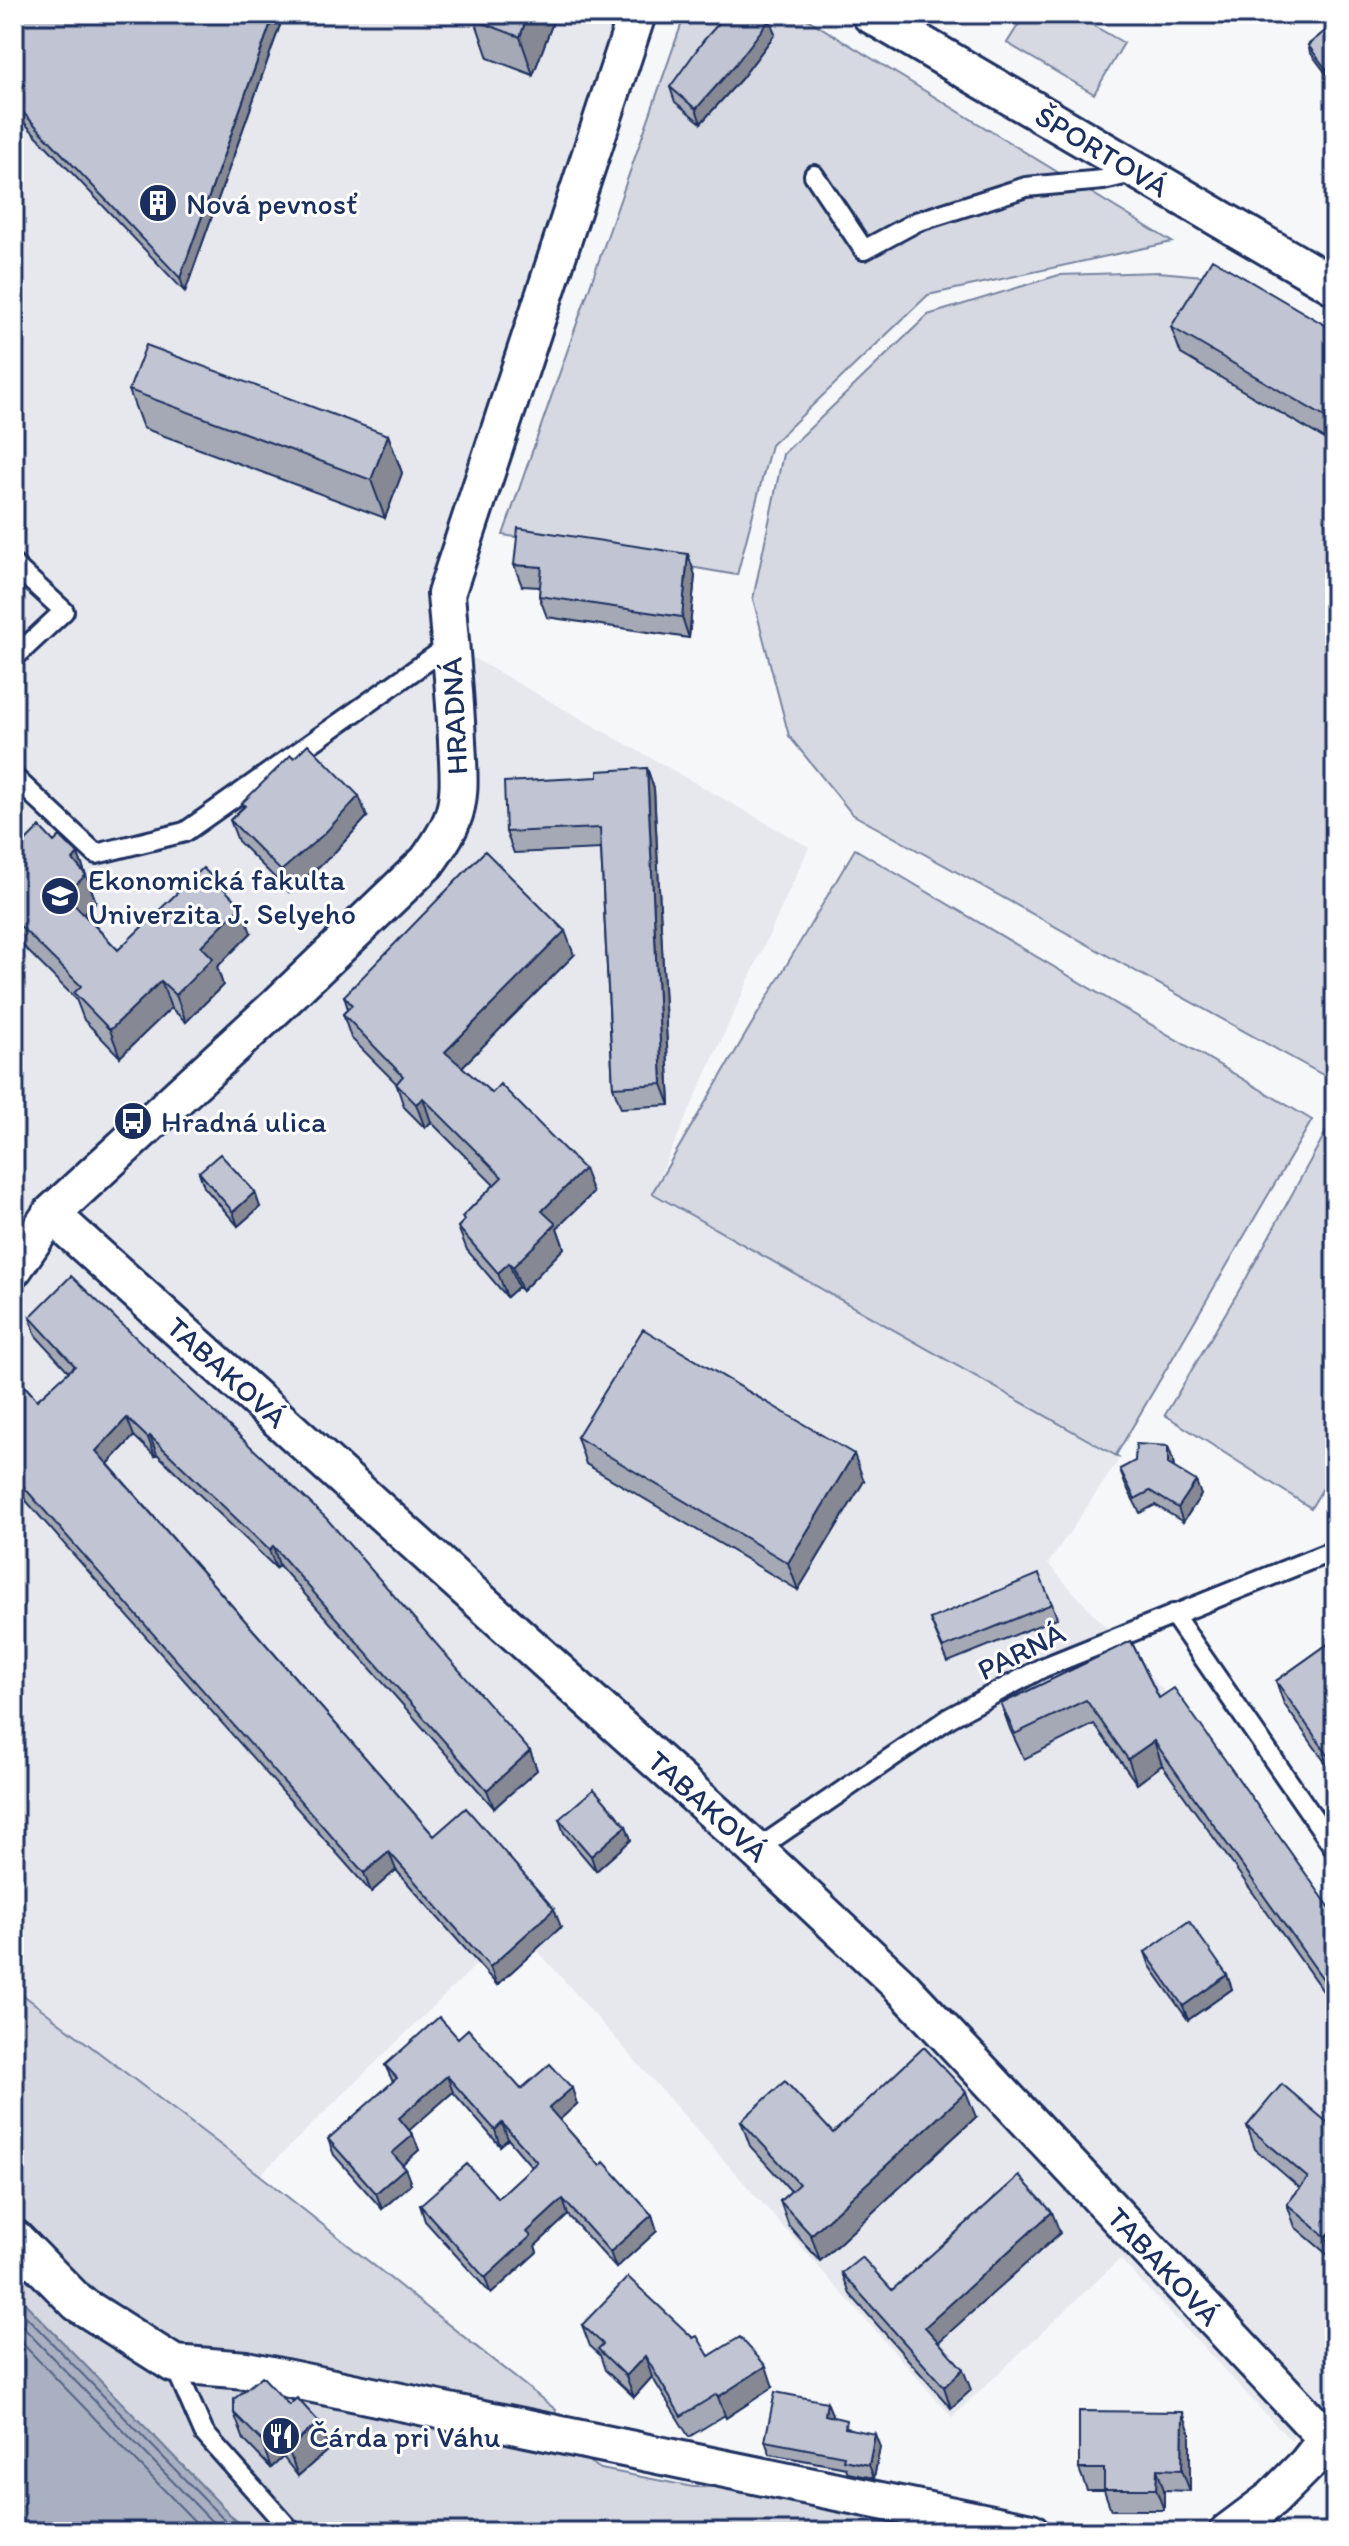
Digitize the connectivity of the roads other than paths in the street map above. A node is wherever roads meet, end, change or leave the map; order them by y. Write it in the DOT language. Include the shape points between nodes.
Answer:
graph roads {
  1 [pos="637,14"];
  2 [pos="870,14"];
  3 [pos="1137,172"];
  4 [pos="814,175"];
  5 [pos="1335,286"];
  6 [pos="14,565"];
  7 [pos="450,645"];
  8 [pos="14,658"];
  9 [pos="14,777"];
  10 [pos="51,1214"];
  11 [pos="14,1268"];
  12 [pos="1335,1550"];
  13 [pos="1173,1614"];
  14 [pos="1335,1849"];
  15 [pos="756,1850"];
  16 [pos="14,2238"];
  17 [pos="174,2364"];
  18 [pos="1332,2438"];
  19 [pos="292,2532"];
  20 [pos="1031,2532"];
  21 [pos="1228,2532"];
  1 -- 7 [label="street, HRADNÁ" via="446,594"];
  2 -- 3 [label="street, ŠPORTOVÁ"];
  3 -- 4 [label="lane" via="1026,187 916,222 864,250"];
  3 -- 5 [label="street, ŠPORTOVÁ"];
  6 -- 8 [label="lane" via="64,611"];
  7 -- 9 [label="lane" via="185,832 96,854"];
  7 -- 10 [label="street, HRADNÁ" via="459,777 453,819 442,842 288,995"];
  10 -- 11 [label="street, HRADNÁ"];
  10 -- 15 [label="street, TABAKOVÁ"];
  12 -- 13 [label="lane, PARNÁ"];
  13 -- 14 [label="lane"];
  13 -- 15 [label="lane, PARNÁ" via="1042,1668 949,1718"];
  15 -- 18 [label="street, TABAKOVÁ" via="902,1987"];
  16 -- 17 [label="street" via="78,2303"];
  17 -- 19 [label="lane" via="204,2433"];
  17 -- 20 [label="street" via="246,2370"];
  18 -- 21 [label="street" via="1272,2499"];
}
